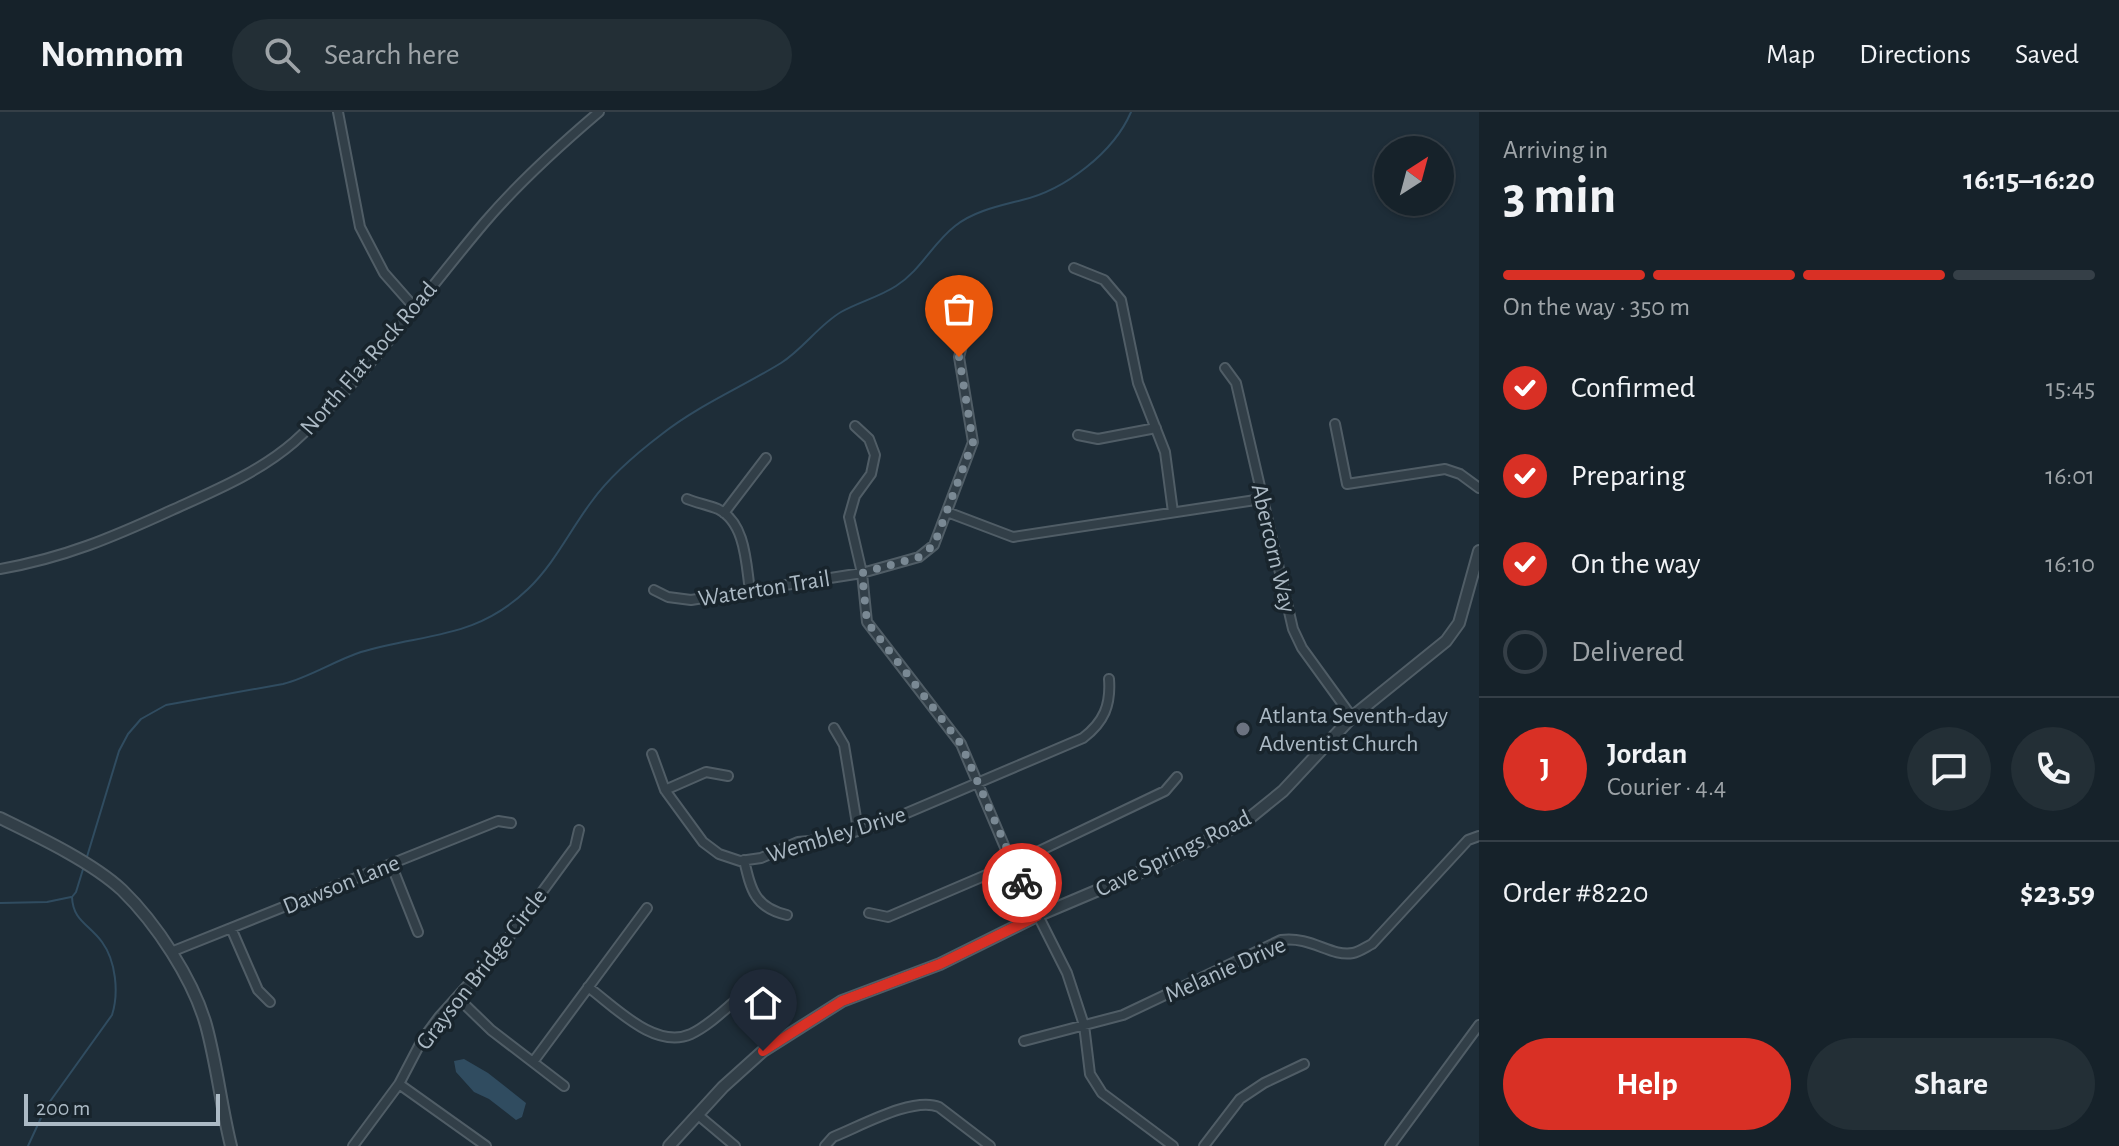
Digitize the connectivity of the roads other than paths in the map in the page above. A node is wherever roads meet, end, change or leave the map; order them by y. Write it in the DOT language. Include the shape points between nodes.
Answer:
graph roads {
  1 [pos="338,112"];
  2 [pos="599,112"];
  3 [pos="1074,268"];
  4 [pos="414,307"];
  5 [pos="966,331"];
  6 [pos="1225,368"];
  7 [pos="1335,424"];
  8 [pos="855,426"];
  9 [pos="1156,428"];
  10 [pos="1078,435"];
  11 [pos="766,458"];
  12 [pos="1479,488"];
  13 [pos="687,499"];
  14 [pos="1262,499"];
  15 [pos="947,512"];
  16 [pos="1173,512"];
  17 [pos="724,513"];
  18 [pos="1479,551"];
  19 [pos="0,569"];
  20 [pos="862,573"];
  21 [pos="654,590"];
  22 [pos="750,591"];
  23 [pos="1109,679"];
  24 [pos="1352,717"];
  25 [pos="834,728"];
  26 [pos="652,754"];
  27 [pos="728,776"];
  28 [pos="1177,777"];
  29 [pos="976,783"];
  30 [pos="665,790"];
  31 [pos="0,818"];
  32 [pos="511,823"];
  33 [pos="579,830"];
  34 [pos="858,830"];
  35 [pos="1479,836"];
  36 [pos="744,860"];
  37 [pos="391,864"];
  38 [pos="1012,864"];
  39 [pos="647,908"];
  40 [pos="869,913"];
  41 [pos="787,915"];
  42 [pos="1037,916"];
  43 [pos="231,928"];
  44 [pos="418,932"];
  45 [pos="171,952"];
  46 [pos="588,987"];
  47 [pos="458,998"];
  48 [pos="736,1000"];
  49 [pos="270,1002"];
  50 [pos="1084,1025"];
  51 [pos="1479,1025"];
  52 [pos="1024,1041"];
  53 [pos="533,1062"];
  54 [pos="1304,1064"];
  55 [pos="399,1084"];
  56 [pos="564,1086"];
  57 [pos="698,1115"];
  58 [pos="231,1146"];
  59 [pos="353,1146"];
  60 [pos="486,1146"];
  61 [pos="669,1146"];
  62 [pos="735,1146"];
  63 [pos="825,1146"];
  64 [pos="990,1146"];
  65 [pos="1173,1146"];
  66 [pos="1204,1146"];
  67 [pos="1390,1146"];
  1 -- 4 [label="street" via="360,227 384,273"];
  2 -- 4 [label="street, North Flat Rock Road" via="523,180"];
  3 -- 9 [label="street" via="1104,280 1121,300 1138,383"];
  4 -- 19 [label="street, North Flat Rock Road" via="327,410 263,465 203,497 71,553"];
  5 -- 15 [label="street, Waterton Trail" via="959,357 973,442"];
  6 -- 14 [label="street, Abercorn Way" via="1236,383"];
  7 -- 12 [label="street" via="1347,484 1445,469"];
  8 -- 20 [label="street" via="869,439 875,455 849,517"];
  9 -- 10 [label="street" via="1098,439"];
  9 -- 16 [label="street" via="1165,452"];
  11 -- 17 [label="street"];
  13 -- 17 [label="street"];
  14 -- 16 [label="street"];
  14 -- 24 [label="street, Abercorn Way" via="1293,629"];
  15 -- 16 [label="street" via="1013,537"];
  15 -- 20 [label="street, Waterton Trail" via="934,545 919,557"];
  17 -- 22 [label="street" via="743,545"];
  18 -- 24 [label="street, Cave Springs Road" via="1459,623 1446,641"];
  20 -- 22 [label="street, Waterton Trail"];
  20 -- 29 [label="street" via="867,622 961,744"];
  21 -- 22 [label="street, Waterton Trail" via="691,600"];
  23 -- 29 [label="street, Wembley Drive" via="1104,717 1083,738"];
  24 -- 42 [label="street, Cave Springs Road" via="1283,791 1246,821"];
  25 -- 34 [label="street" via="844,745"];
  26 -- 30 [label="street, Wembley Drive"];
  27 -- 30 [label="street" via="706,772"];
  28 -- 38 [label="street" via="1165,791"];
  29 -- 34 [label="street, Wembley Drive"];
  29 -- 38 [label="street"];
  30 -- 36 [label="street, Wembley Drive" via="703,842 719,854"];
  31 -- 45 [label="street" via="69,853 121,890"];
  32 -- 37 [label="street, Dawson Lane" via="498,821"];
  33 -- 47 [label="street, Grayson Bridge Circle" via="575,847"];
  34 -- 36 [label="street, Wembley Drive"];
  35 -- 50 [label="street, Melanie Drive" via="1468,840 1372,944 1355,953 1297,938 1281,940 1123,1015"];
  36 -- 41 [label="street" via="751,891 769,911"];
  37 -- 43 [label="street, Dawson Lane"];
  37 -- 44 [label="street"];
  38 -- 40 [label="street" via="888,917"];
  38 -- 42 [label="street"];
  39 -- 46 [label="street"];
  42 -- 50 [label="street" via="1067,973"];
  42 -- 57 [label="street, Cave Springs Road" via="940,964 842,1001 763,1051"];
  43 -- 45 [label="street, Dawson Lane"];
  43 -- 49 [label="street" via="258,990"];
  45 -- 58 [label="street" via="188,978 205,1023"];
  46 -- 48 [label="street" via="666,1038 688,1036"];
  46 -- 53 [label="street"];
  47 -- 53 [label="street"];
  47 -- 55 [label="street, Grayson Bridge Circle" via="422,1040"];
  50 -- 52 [label="street, Melanie Drive"];
  50 -- 65 [label="street" via="1090,1074 1102,1093"];
  51 -- 67 [label="street"];
  53 -- 56 [label="street"];
  54 -- 66 [label="street" via="1240,1099"];
  55 -- 59 [label="street, Grayson Bridge Circle"];
  55 -- 60 [label="street"];
  57 -- 61 [label="street, Cave Springs Road"];
  57 -- 62 [label="street"];
  63 -- 64 [label="street" via="833,1137 929,1103"];
}
